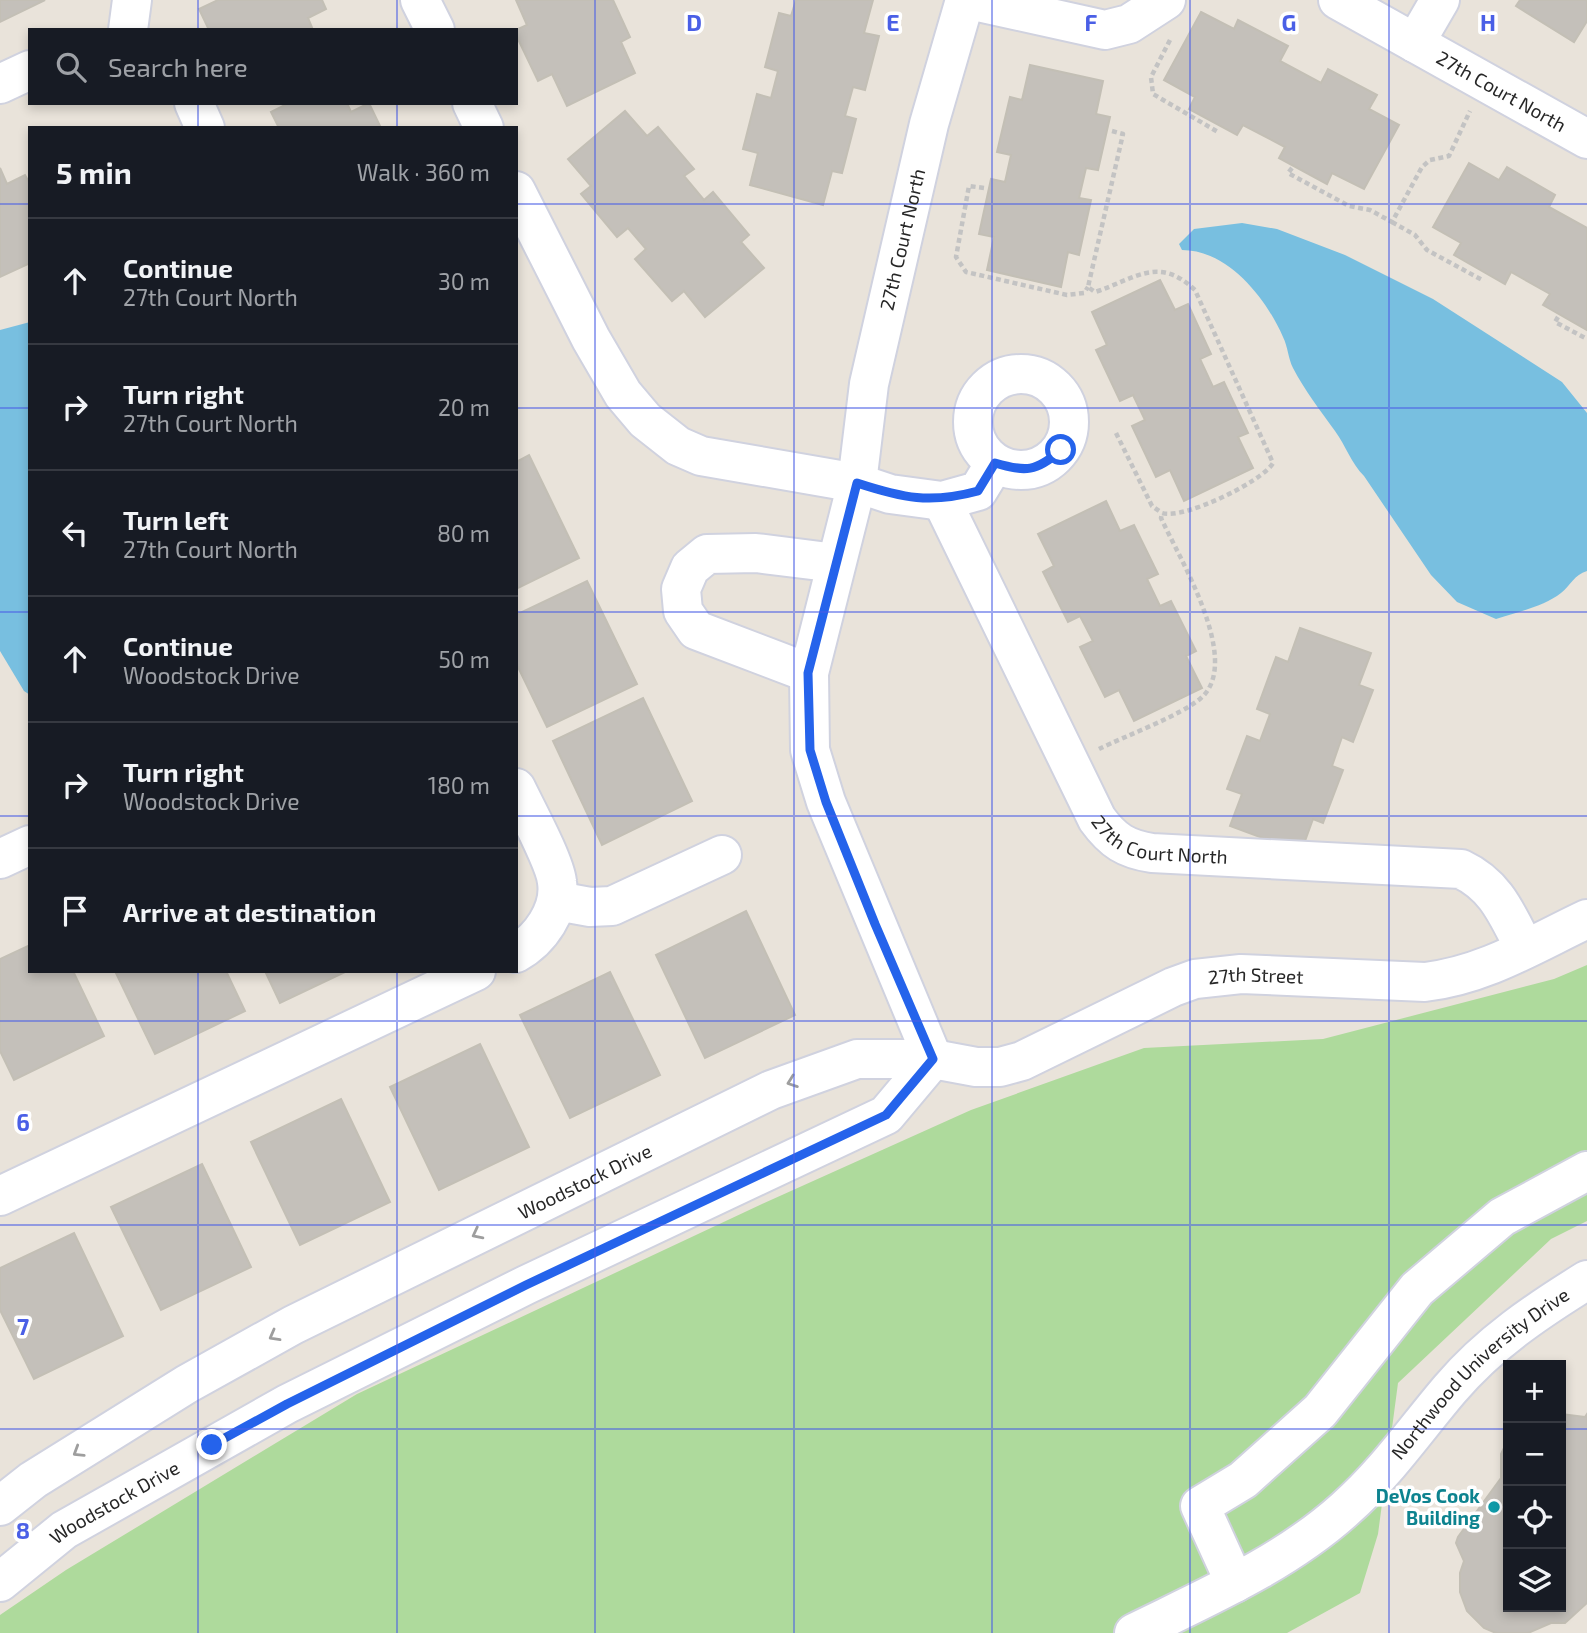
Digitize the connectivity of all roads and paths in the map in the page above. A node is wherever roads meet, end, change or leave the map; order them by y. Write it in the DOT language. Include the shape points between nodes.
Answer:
graph roads {
  1 [pos="132,0"];
  2 [pos="420,0"];
  3 [pos="967,0"];
  4 [pos="1166,0"];
  5 [pos="1338,0"];
  6 [pos="1440,0"];
  7 [pos="128,28"];
  8 [pos="434,28"];
  9 [pos="1172,38"];
  10 [pos="1415,43"];
  11 [pos="28,71"];
  12 [pos="1484,82"];
  13 [pos="0,84"];
  14 [pos="195,105"];
  15 [pos="473,105"];
  16 [pos="204,126"];
  17 [pos="483,126"];
  18 [pos="1112,131"];
  19 [pos="1218,132"];
  20 [pos="1587,139"];
  21 [pos="1292,168"];
  22 [pos="984,188"];
  23 [pos="518,195"];
  24 [pos="1392,222"];
  25 [pos="1484,281"];
  26 [pos="1088,287"];
  27 [pos="1558,317"];
  28 [pos="1587,340"];
  29 [pos="1116,433"];
  30 [pos="995,463"];
  31 [pos="857,483"];
  32 [pos="927,499"];
  33 [pos="1162,513"];
  34 [pos="836,563"];
  35 [pos="808,673"];
  36 [pos="1071,764"];
  37 [pos="518,792"];
  38 [pos="28,846"];
  39 [pos="722,855"];
  40 [pos="0,859"];
  41 [pos="557,901"];
  42 [pos="1587,919"];
  43 [pos="1525,948"];
  44 [pos="518,952"];
  45 [pos="473,973"];
  46 [pos="933,1059"];
  47 [pos="1587,1171"];
  48 [pos="3,1187"];
  49 [pos="1587,1280"];
  50 [pos="0,1506"];
  51 [pos="0,1582"];
  52 [pos="1235,1583"];
  53 [pos="1134,1633"];
  1 -- 7 [label="street"];
  2 -- 8 [label="street"];
  3 -- 4 [label="street, 27th Court North" via="1105,30 1129,24"];
  3 -- 31 [label="street, 27th Court North" via="929,124 869,384"];
  5 -- 10 [label="street, 27th Court North"];
  6 -- 10 [label="street, 27th Court North"];
  9 -- 19 [label="path" via="1152,76 1153,94"];
  10 -- 12 [label="street, 27th Court North"];
  11 -- 13 [label="street"];
  12 -- 20 [label="street, 27th Court North"];
  12 -- 24 [label="path" via="1449,156 1422,167"];
  14 -- 16 [label="street"];
  15 -- 17 [label="street"];
  18 -- 26 [label="path" via="1124,134"];
  21 -- 24 [label="path" via="1288,173 1349,206 1370,210"];
  22 -- 26 [label="path" via="969,186 956,257 966,272 1067,295 1084,293"];
  23 -- 31 [label="street" via="591,339 623,394 645,421 678,446 701,456"];
  24 -- 25 [label="path" via="1415,235 1427,250"];
  26 -- 33 [label="path" via="1095,292 1150,270 1182,278 1195,290 1207,313 1270,453 1272,463 1262,476 1183,514"];
  27 -- 28 [label="path" via="1555,322"];
  29 -- 33 [label="path" via="1152,506"];
  30 -- 32 [label="street" via="978,491"];
  31 -- 32 [label="street"];
  31 -- 34 [label="street, 27th Court North"];
  32 -- 36 [label="street, 27th Court North"];
  33 -- 36 [label="path" via="1216,648 1210,685 1192,704"];
  34 -- 35 [label="street, 27th Court North"];
  34 -- 35 [label="street" via="756,553 707,554 690,568 681,589 683,611 696,630"];
  35 -- 46 [label="street, 27th Court North" via="810,750 840,835"];
  36 -- 43 [label="street, 27th Court North" via="1097,819 1111,838 1130,850 1461,869 1496,893"];
  37 -- 41 [label="street" via="557,880"];
  38 -- 40 [label="street"];
  39 -- 41 [label="street" via="612,906"];
  41 -- 44 [label="street" via="538,938"];
  42 -- 43 [label="street, 27th Street"];
  43 -- 46 [label="street, 27th Street" via="1472,974 1425,982 1241,974 1195,979 1000,1067 976,1068"];
  45 -- 48 [label="street"];
  46 -- 50 [label="street, Woodstock Drive, one-way" via="856,1059 771,1090 293,1325 175,1392 33,1480"];
  46 -- 51 [label="street, Woodstock Drive" via="886,1115 287,1404 64,1530"];
  47 -- 52 [label="street" via="1502,1217 1417,1289 1320,1411 1243,1480 1200,1506"];
  49 -- 52 [label="street, Northwood University Drive" via="1531,1314 1497,1342 1451,1388 1377,1480 1343,1512"];
  52 -- 53 [label="street, Northwood University Drive"];
}
